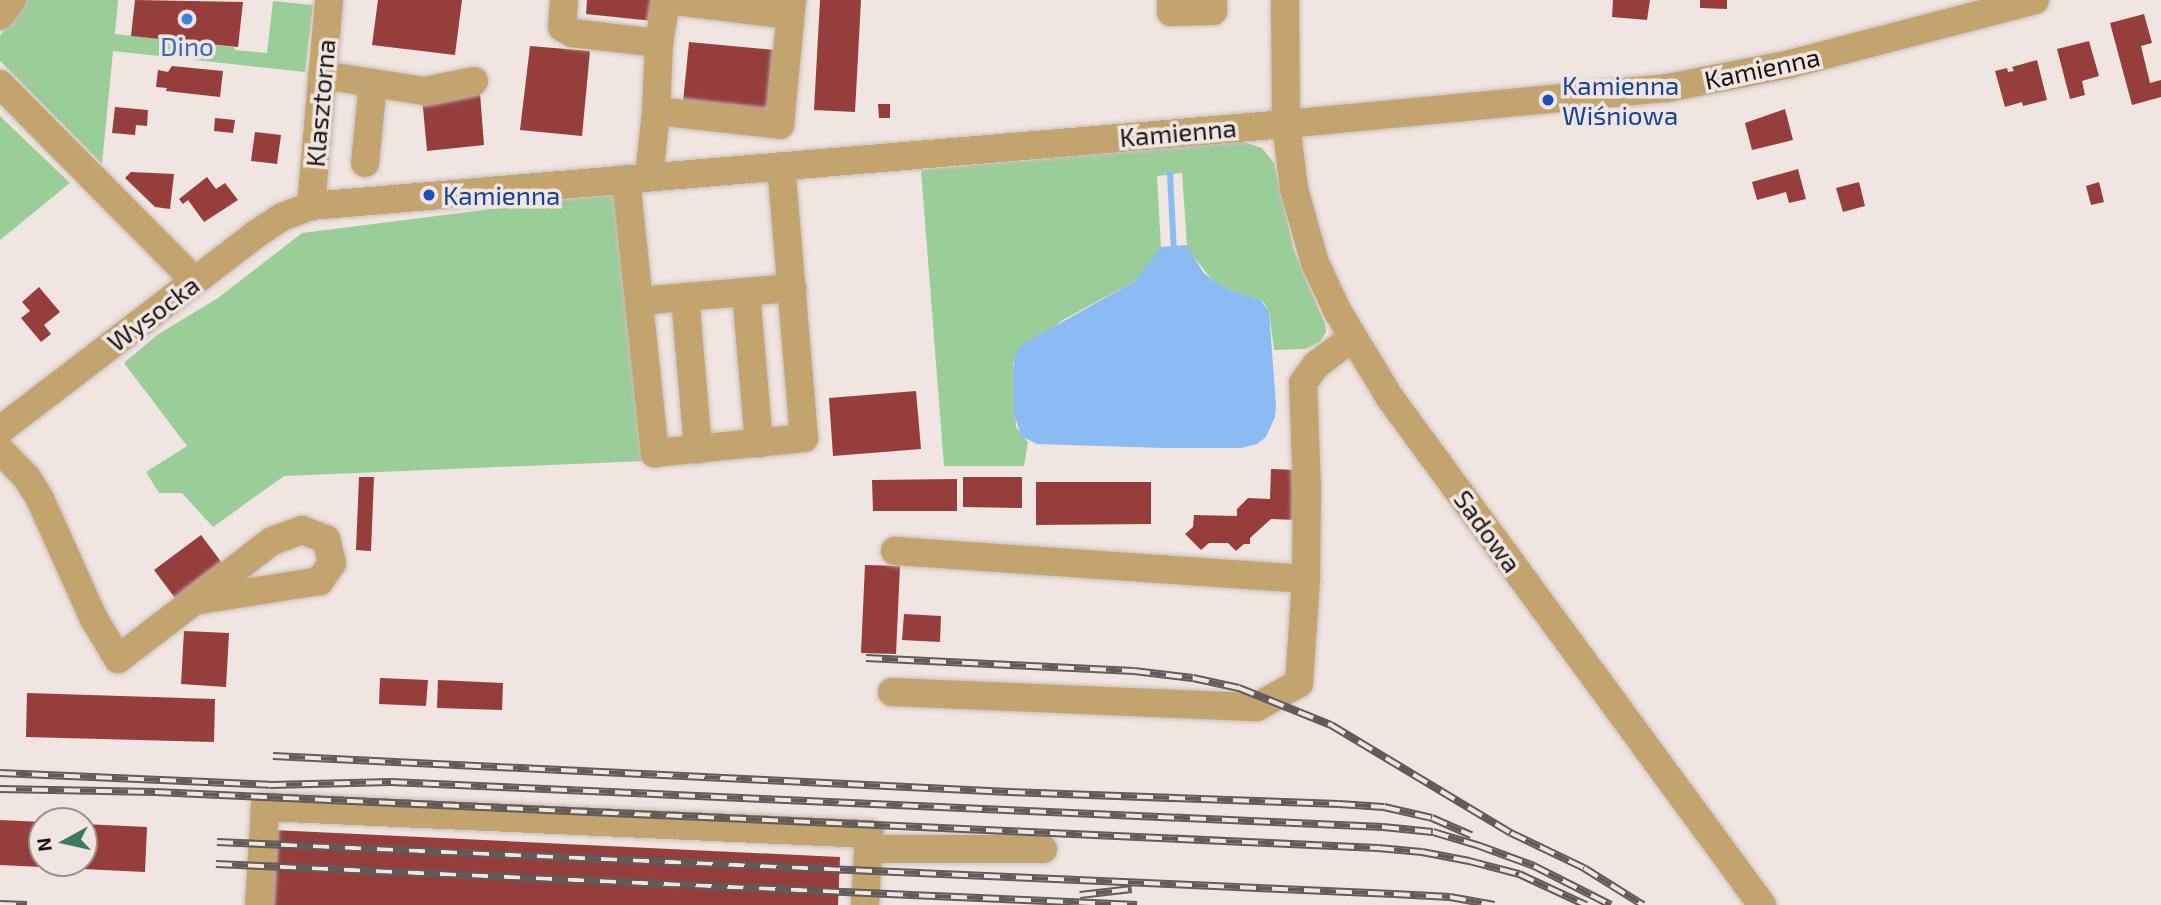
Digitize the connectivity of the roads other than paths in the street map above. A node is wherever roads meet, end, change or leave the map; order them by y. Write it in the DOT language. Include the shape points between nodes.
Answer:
graph roads {
  1 [pos="329,0"];
  2 [pos="564,0"];
  3 [pos="666,0"];
  4 [pos="1171,0"];
  5 [pos="1213,0"];
  6 [pos="1284,0"];
  7 [pos="2035,0"];
  8 [pos="2006,4"];
  9 [pos="791,7"];
  10 [pos="659,43"];
  11 [pos="322,75"];
  12 [pos="474,81"];
  13 [pos="373,83"];
  14 [pos="0,84"];
  15 [pos="656,111"];
  16 [pos="1286,124"];
  17 [pos="365,163"];
  18 [pos="781,166"];
  19 [pos="638,178"];
  20 [pos="311,206"];
  21 [pos="195,281"];
  22 [pos="792,288"];
  23 [pos="746,292"];
  24 [pos="685,297"];
  25 [pos="639,301"];
  26 [pos="1352,338"];
  27 [pos="0,430"];
  28 [pos="759,443"];
  29 [pos="698,449"];
  30 [pos="0,450"];
  31 [pos="895,551"];
  32 [pos="1306,579"];
  33 [pos="194,601"];
  34 [pos="892,692"];
  35 [pos="868,849"];
  36 [pos="1043,849"];
  37 [pos="260,905"];
  38 [pos="865,905"];
  39 [pos="1762,905"];
  1 -- 11 [label="street, Klasztorna"];
  2 -- 10 [label="street" via="562,27 572,33"];
  3 -- 9 [label="street"];
  3 -- 10 [label="street"];
  4 -- 5 [label="street" via="1171,12 1213,11"];
  6 -- 16 [label="street, Sadowa"];
  7 -- 8 [label="street, Kamienna"];
  8 -- 16 [label="street, Kamienna" via="1790,64 1667,88"];
  9 -- 15 [label="street" via="780,125"];
  10 -- 15 [label="street"];
  11 -- 13 [label="street"];
  11 -- 20 [label="street, Klasztorna"];
  12 -- 13 [label="street" via="424,91"];
  13 -- 17 [label="street"];
  14 -- 21 [label="street"];
  15 -- 19 [label="street"];
  16 -- 18 [label="street, Kamienna"];
  16 -- 26 [label="street, Sadowa" via="1294,190 1315,263"];
  18 -- 19 [label="street, Kamienna"];
  18 -- 22 [label="street"];
  19 -- 20 [label="street, Kamienna"];
  19 -- 25 [label="street"];
  20 -- 21 [label="street, Wysocka" via="282,217"];
  21 -- 27 [label="street, Wysocka"];
  22 -- 23 [label="street"];
  22 -- 28 [label="street" via="804,438"];
  23 -- 24 [label="street"];
  23 -- 28 [label="street"];
  24 -- 25 [label="street"];
  24 -- 29 [label="street"];
  25 -- 29 [label="street" via="655,453"];
  26 -- 32 [label="street" via="1316,365 1303,383"];
  26 -- 39 [label="street, Sadowa" via="1390,398"];
  28 -- 29 [label="street"];
  30 -- 33 [label="street" via="40,499 94,619 118,659"];
  31 -- 32 [label="street"];
  32 -- 34 [label="street" via="1298,684 1257,707"];
  35 -- 36 [label="street"];
  35 -- 37 [label="street" via="869,834 265,807"];
  35 -- 38 [label="street"];
}
